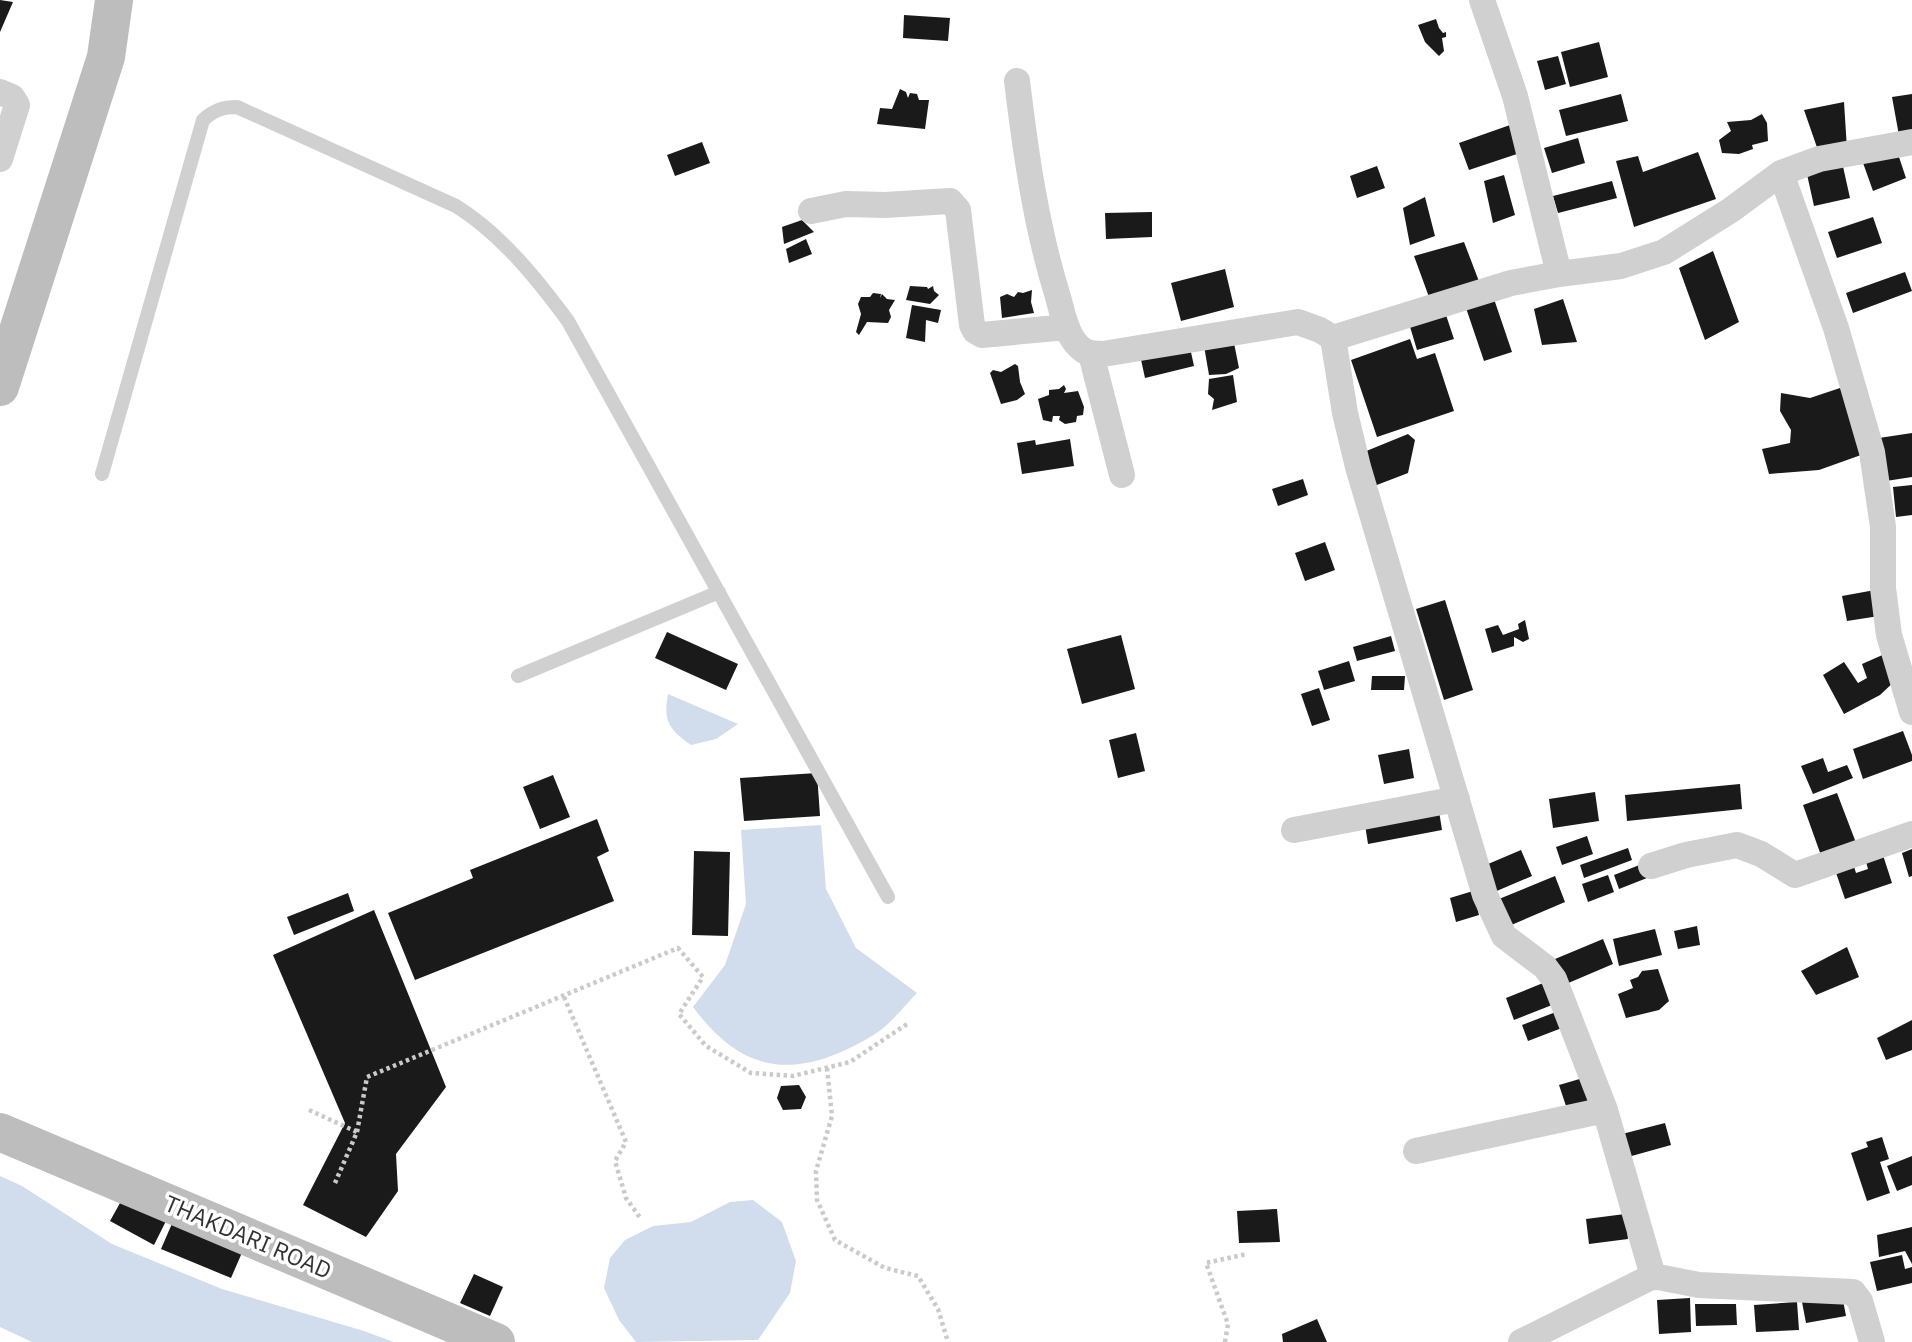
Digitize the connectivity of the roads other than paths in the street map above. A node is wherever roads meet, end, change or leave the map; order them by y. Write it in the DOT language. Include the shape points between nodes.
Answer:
graph roads {
  1 [pos="114,0"];
  2 [pos="1482,0"];
  3 [pos="1017,81"];
  4 [pos="0,92"];
  5 [pos="1912,142"];
  6 [pos="0,159"];
  7 [pos="1782,173"];
  8 [pos="811,211"];
  9 [pos="1559,274"];
  10 [pos="1067,327"];
  11 [pos="1333,338"];
  12 [pos="1091,354"];
  13 [pos="0,387"];
  14 [pos="102,474"];
  15 [pos="1122,475"];
  16 [pos="719,592"];
  17 [pos="518,676"];
  18 [pos="1912,712"];
  19 [pos="1457,799"];
  20 [pos="1294,830"];
  21 [pos="1912,834"];
  22 [pos="1651,866"];
  23 [pos="888,897"];
  24 [pos="1605,1110"];
  25 [pos="0,1132"];
  26 [pos="1416,1151"];
  27 [pos="1653,1276"];
  28 [pos="496,1342"];
  29 [pos="1521,1342"];
  30 [pos="1872,1342"];
  1 -- 13 [label="street" via="106,57"];
  2 -- 9 [label="street" via="1515,96"];
  3 -- 10 [label="street" via="1031,190"];
  4 -- 6 [label="street" via="12,97 17,106"];
  5 -- 7 [label="street" via="1819,159"];
  7 -- 9 [label="street" via="1664,252 1621,266"];
  7 -- 18 [label="street" via="1836,328 1872,452 1883,527 1889,635"];
  8 -- 10 [label="street" via="846,204 950,201 958,210 975,331 982,335"];
  9 -- 11 [label="street" via="1452,299"];
  10 -- 12 [label="street" via="1081,349"];
  11 -- 12 [label="street" via="1298,323"];
  11 -- 19 [label="street" via="1358,467"];
  12 -- 15 [label="street"];
  14 -- 16 [label="lane" via="203,120 225,107 237,107 456,206 500,241 568,321"];
  16 -- 17 [label="lane"];
  16 -- 23 [label="lane"];
  19 -- 20 [label="street"];
  19 -- 24 [label="street" via="1480,884 1498,927 1554,979"];
  21 -- 22 [label="street" via="1795,875 1737,845"];
  24 -- 26 [label="street"];
  24 -- 27 [label="street"];
  25 -- 28 [label="street, THAKDARI ROAD"];
  27 -- 29 [label="street"];
  27 -- 30 [label="street" via="1699,1285 1853,1292"];
}
